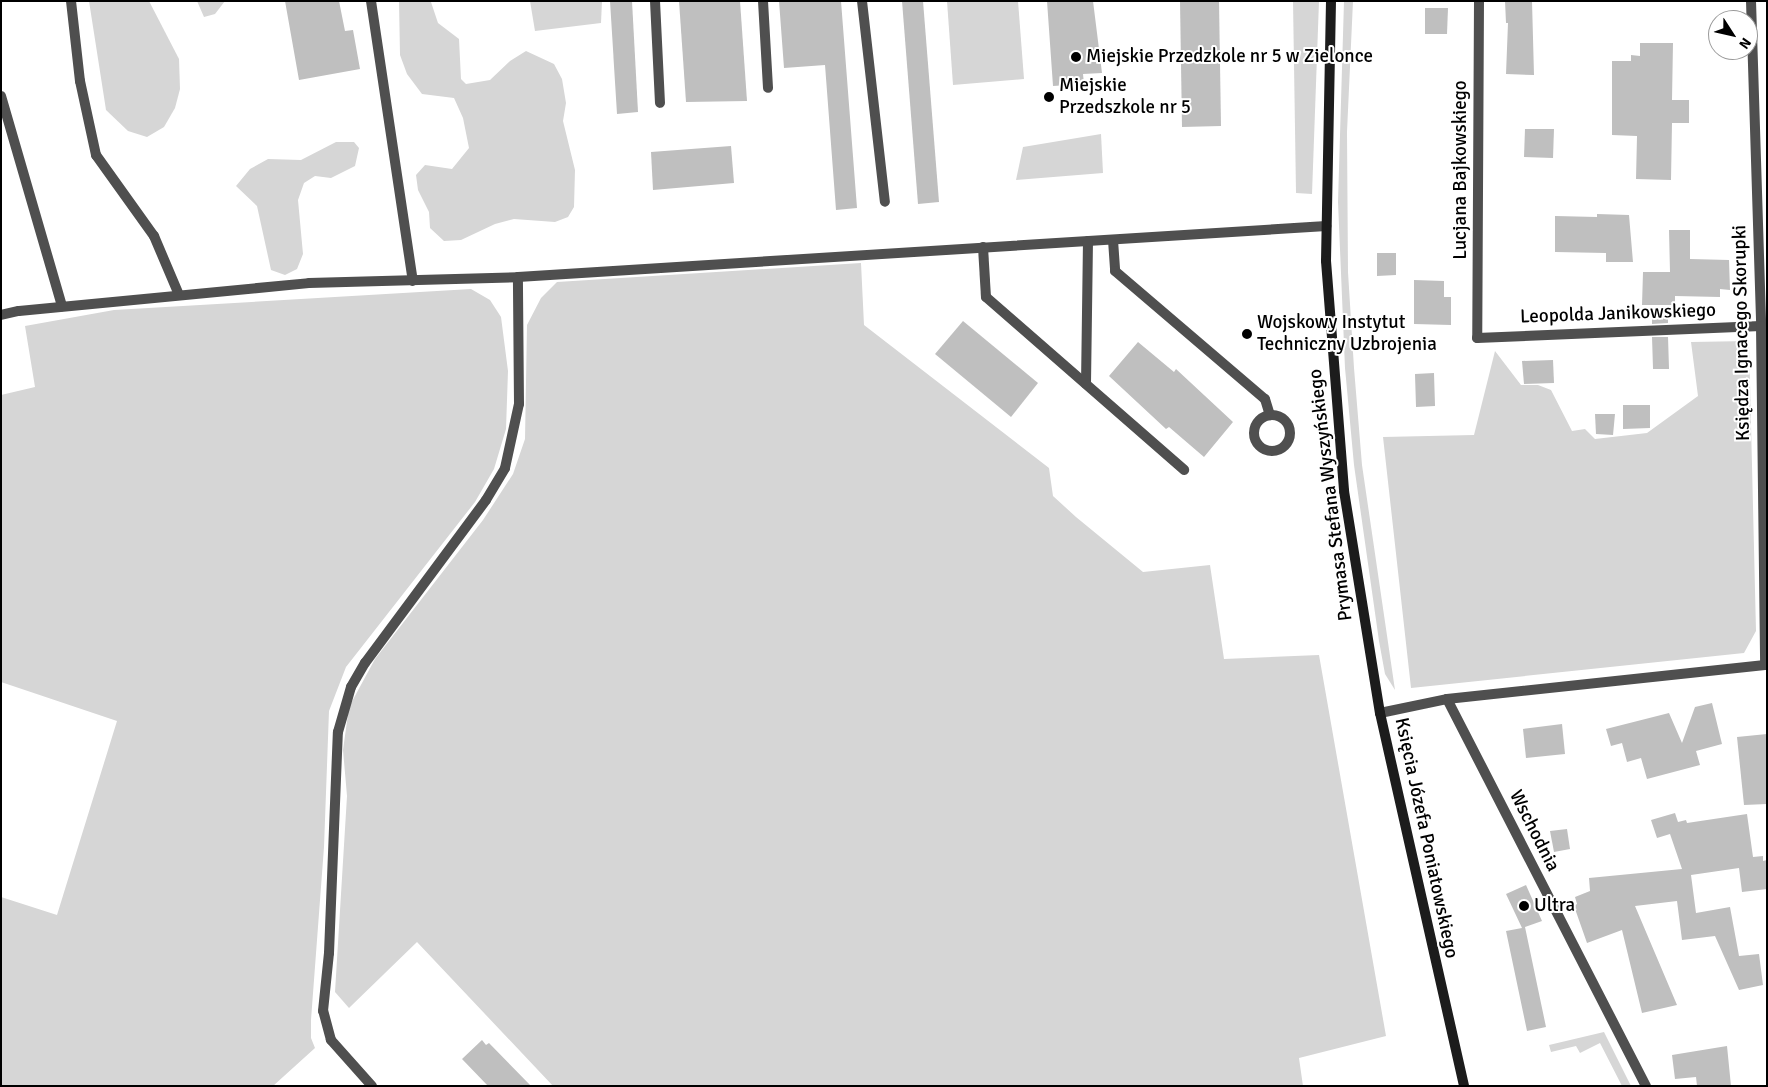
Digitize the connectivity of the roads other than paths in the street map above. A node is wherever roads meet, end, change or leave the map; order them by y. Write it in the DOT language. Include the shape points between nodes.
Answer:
graph roads {
  1 [pos="71,1"];
  2 [pos="371,1"];
  3 [pos="655,1"];
  4 [pos="763,1"];
  5 [pos="862,1"];
  6 [pos="1331,1"];
  7 [pos="1479,1"];
  8 [pos="1751,1"];
  9 [pos="768,88"];
  10 [pos="1,96"];
  11 [pos="660,103"];
  12 [pos="885,202"];
  13 [pos="1326,226"];
  14 [pos="1113,240"];
  15 [pos="1088,241"];
  16 [pos="983,247"];
  17 [pos="518,277"];
  18 [pos="413,281"];
  19 [pos="179,294"];
  20 [pos="62,306"];
  21 [pos="1,315"];
  22 [pos="1761,326"];
  23 [pos="1477,338"];
  24 [pos="1086,384"];
  25 [pos="1270,415"];
  26 [pos="1184,470"];
  27 [pos="1766,665"];
  28 [pos="1447,700"];
  29 [pos="1380,713"];
  30 [pos="372,1086"];
  31 [pos="1464,1086"];
  32 [pos="1646,1086"];
  1 -- 19 [label="street" via="80,81 96,155 154,236"];
  2 -- 18 [label="street"];
  3 -- 11 [label="street"];
  4 -- 9 [label="street"];
  5 -- 12 [label="street"];
  6 -- 13 [label="main road, Prymasa Stefana Wyszyńskiego"];
  7 -- 23 [label="street, Lucjana Bajkowskiego"];
  8 -- 22 [label="street, Księdza Ignacego Skorupki"];
  10 -- 20 [label="street"];
  13 -- 14 [label="street"];
  13 -- 29 [label="main road, Prymasa Stefana Wyszyńskiego" via="1336,416 1343,481"];
  14 -- 15 [label="street"];
  14 -- 25 [label="street" via="1115,271 1265,399"];
  15 -- 16 [label="street"];
  15 -- 24 [label="street"];
  16 -- 17 [label="street"];
  16 -- 24 [label="street" via="986,297"];
  17 -- 18 [label="street"];
  17 -- 30 [label="street" via="519,404 505,468 486,500 365,662 351,687 338,732 329,953 323,1011 331,1040"];
  18 -- 19 [label="street" via="309,283"];
  19 -- 20 [label="street"];
  20 -- 21 [label="street"];
  22 -- 23 [label="street, Leopolda Janikowskiego"];
  22 -- 27 [label="street, Księdza Ignacego Skorupki"];
  24 -- 26 [label="street"];
  27 -- 28 [label="street, Księcia Józefa Poniatowskiego"];
  28 -- 29 [label="street, Księcia Józefa Poniatowskiego"];
  28 -- 32 [label="street, Wschodnia"];
  29 -- 31 [label="main road, Księcia Józefa Poniatowskiego"];
}
